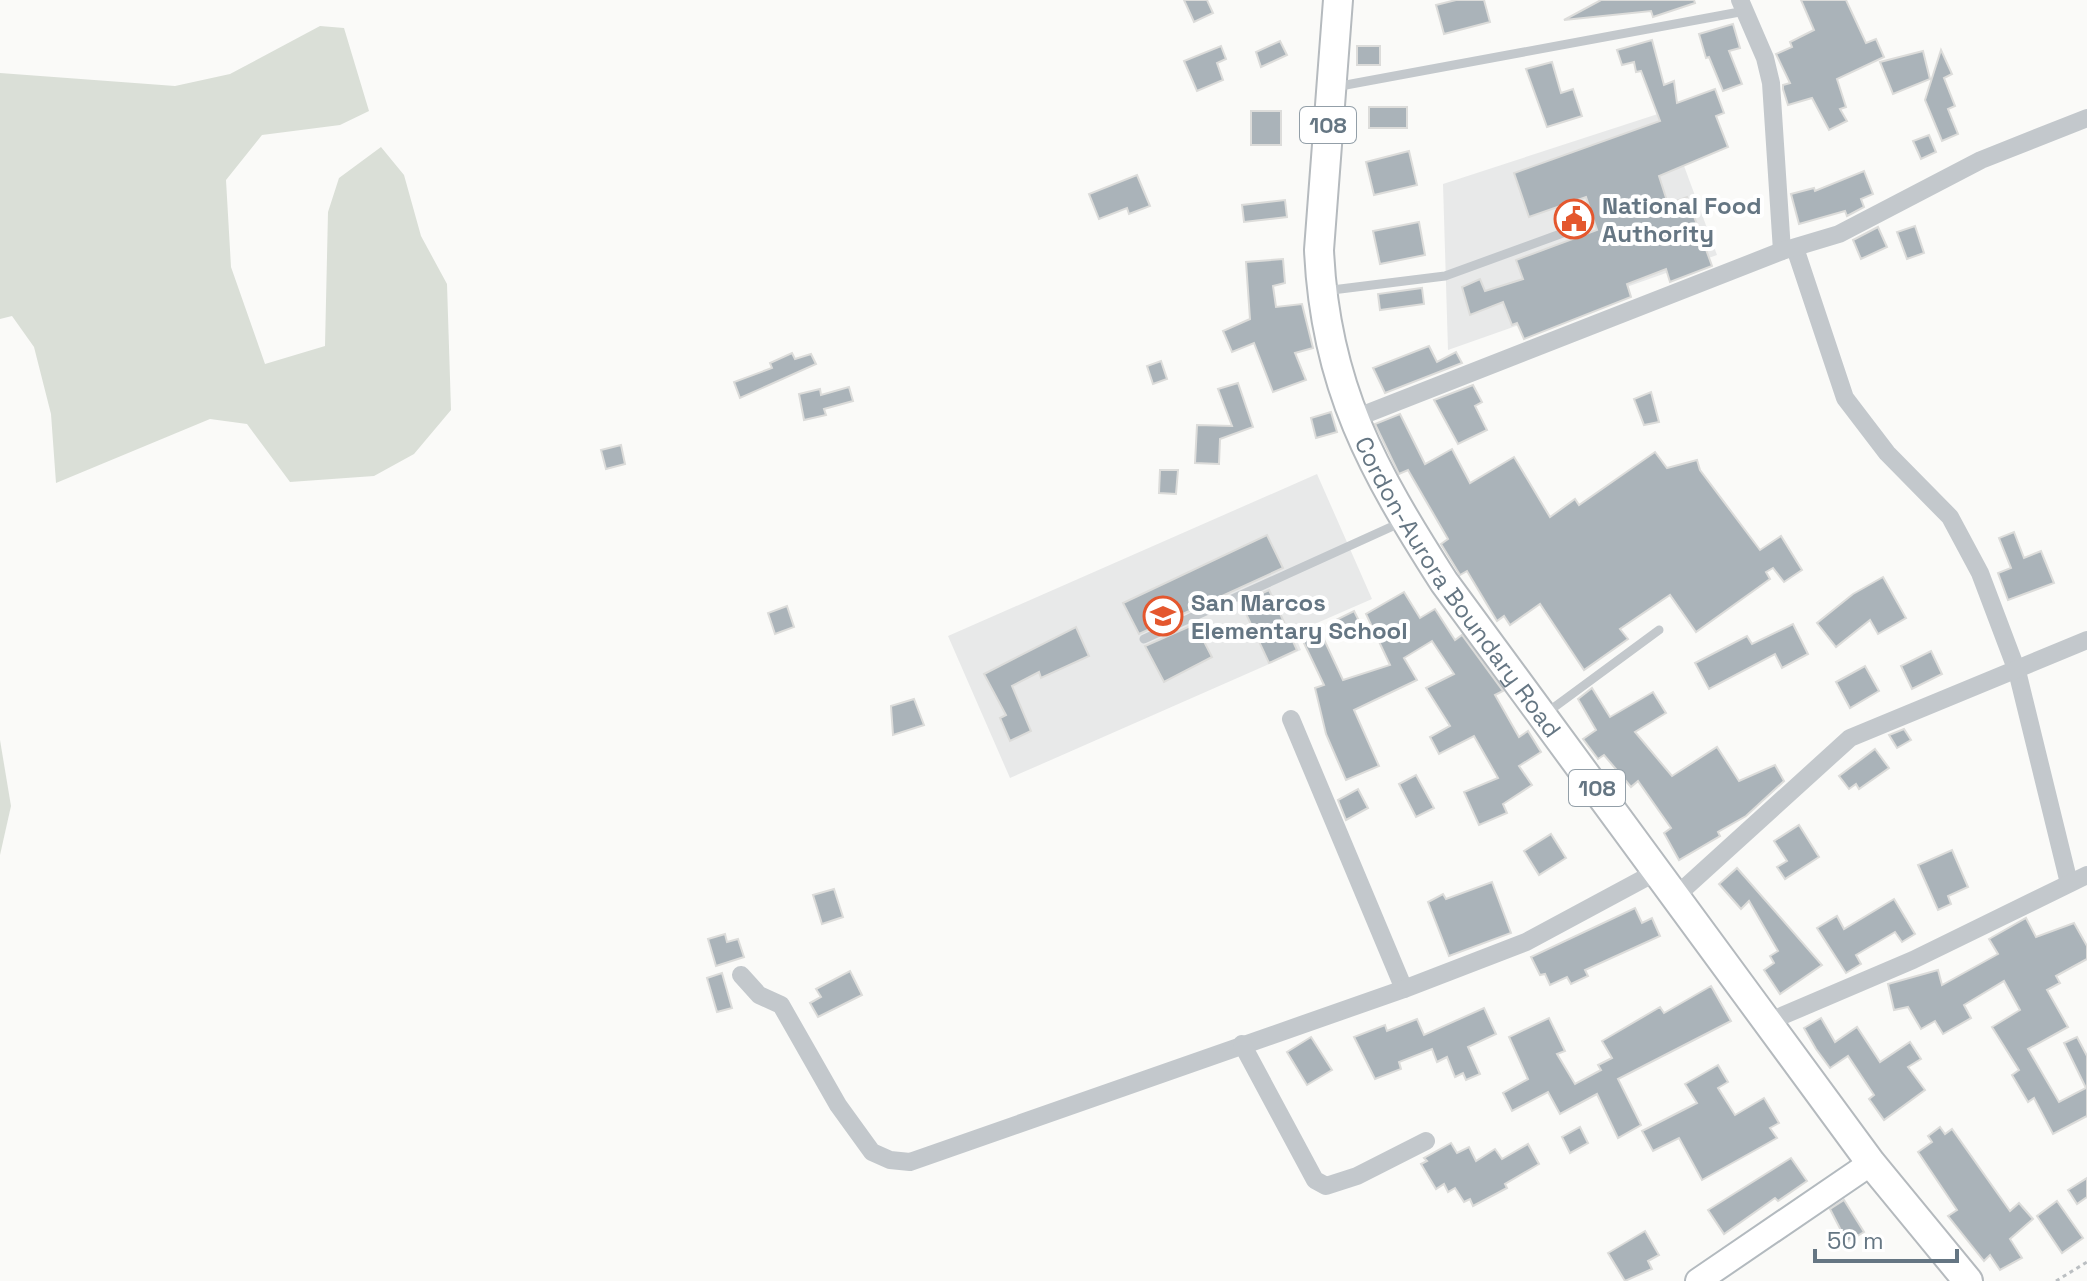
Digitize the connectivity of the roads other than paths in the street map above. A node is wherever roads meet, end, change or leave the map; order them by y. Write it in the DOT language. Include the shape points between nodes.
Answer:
graph roads {
  1 [pos="1338,0"];
  2 [pos="1742,6"];
  3 [pos="1332,88"];
  4 [pos="2087,118"];
  5 [pos="1585,225"];
  6 [pos="1789,250"];
  7 [pos="1321,291"];
  8 [pos="1353,419"];
  9 [pos="1405,521"];
  10 [pos="1659,630"];
  11 [pos="1144,639"];
  12 [pos="2087,640"];
  13 [pos="2017,671"];
  14 [pos="1543,716"];
  15 [pos="1291,719"];
  16 [pos="1658,871"];
  17 [pos="2087,875"];
  18 [pos="2069,883"];
  19 [pos="1677,895"];
  20 [pos="741,975"];
  21 [pos="1404,989"];
  22 [pos="1770,1021"];
  23 [pos="1242,1044"];
  24 [pos="1426,1141"];
  25 [pos="1871,1163"];
  26 [pos="1698,1281"];
  27 [pos="1968,1281"];
  1 -- 3 [label="main road, Cordon-Aurora Boundary Road / 108"];
  2 -- 3 [label="lane"];
  2 -- 6 [label="street" via="1771,83"];
  3 -- 7 [label="main road, Cordon-Aurora Boundary Road / 108" via="1319,250"];
  4 -- 6 [label="street" via="1981,160 1839,234"];
  5 -- 7 [label="lane" via="1445,276"];
  6 -- 8 [label="street"];
  6 -- 13 [label="street" via="1845,398 1887,453 1960,530"];
  7 -- 8 [label="main road, Cordon-Aurora Boundary Road / 108" via="1339,382"];
  8 -- 9 [label="main road, Cordon-Aurora Boundary Road / 108"];
  9 -- 11 [label="lane"];
  9 -- 14 [label="main road, Cordon-Aurora Boundary Road / 108"];
  10 -- 14 [label="lane"];
  12 -- 13 [label="street"];
  13 -- 18 [label="street"];
  13 -- 19 [label="street" via="1850,738"];
  14 -- 16 [label="main road, Cordon-Aurora Boundary Road / 108"];
  15 -- 21 [label="street"];
  16 -- 19 [label="main road, Cordon-Aurora Boundary Road / 108"];
  16 -- 21 [label="street" via="1526,942"];
  17 -- 18 [label="street"];
  18 -- 22 [label="street" via="1913,960"];
  19 -- 22 [label="main road, Cordon-Aurora Boundary Road / 108"];
  20 -- 23 [label="street" via="759,995 781,1005 855,1133 872,1152 890,1160 928,1158"];
  21 -- 23 [label="street"];
  22 -- 25 [label="main road, Cordon-Aurora Boundary Road / 108"];
  23 -- 24 [label="street" via="1315,1180 1326,1186"];
  25 -- 26 [label="street"];
  25 -- 27 [label="main road, Cordon-Aurora Boundary Road / 108"];
}
